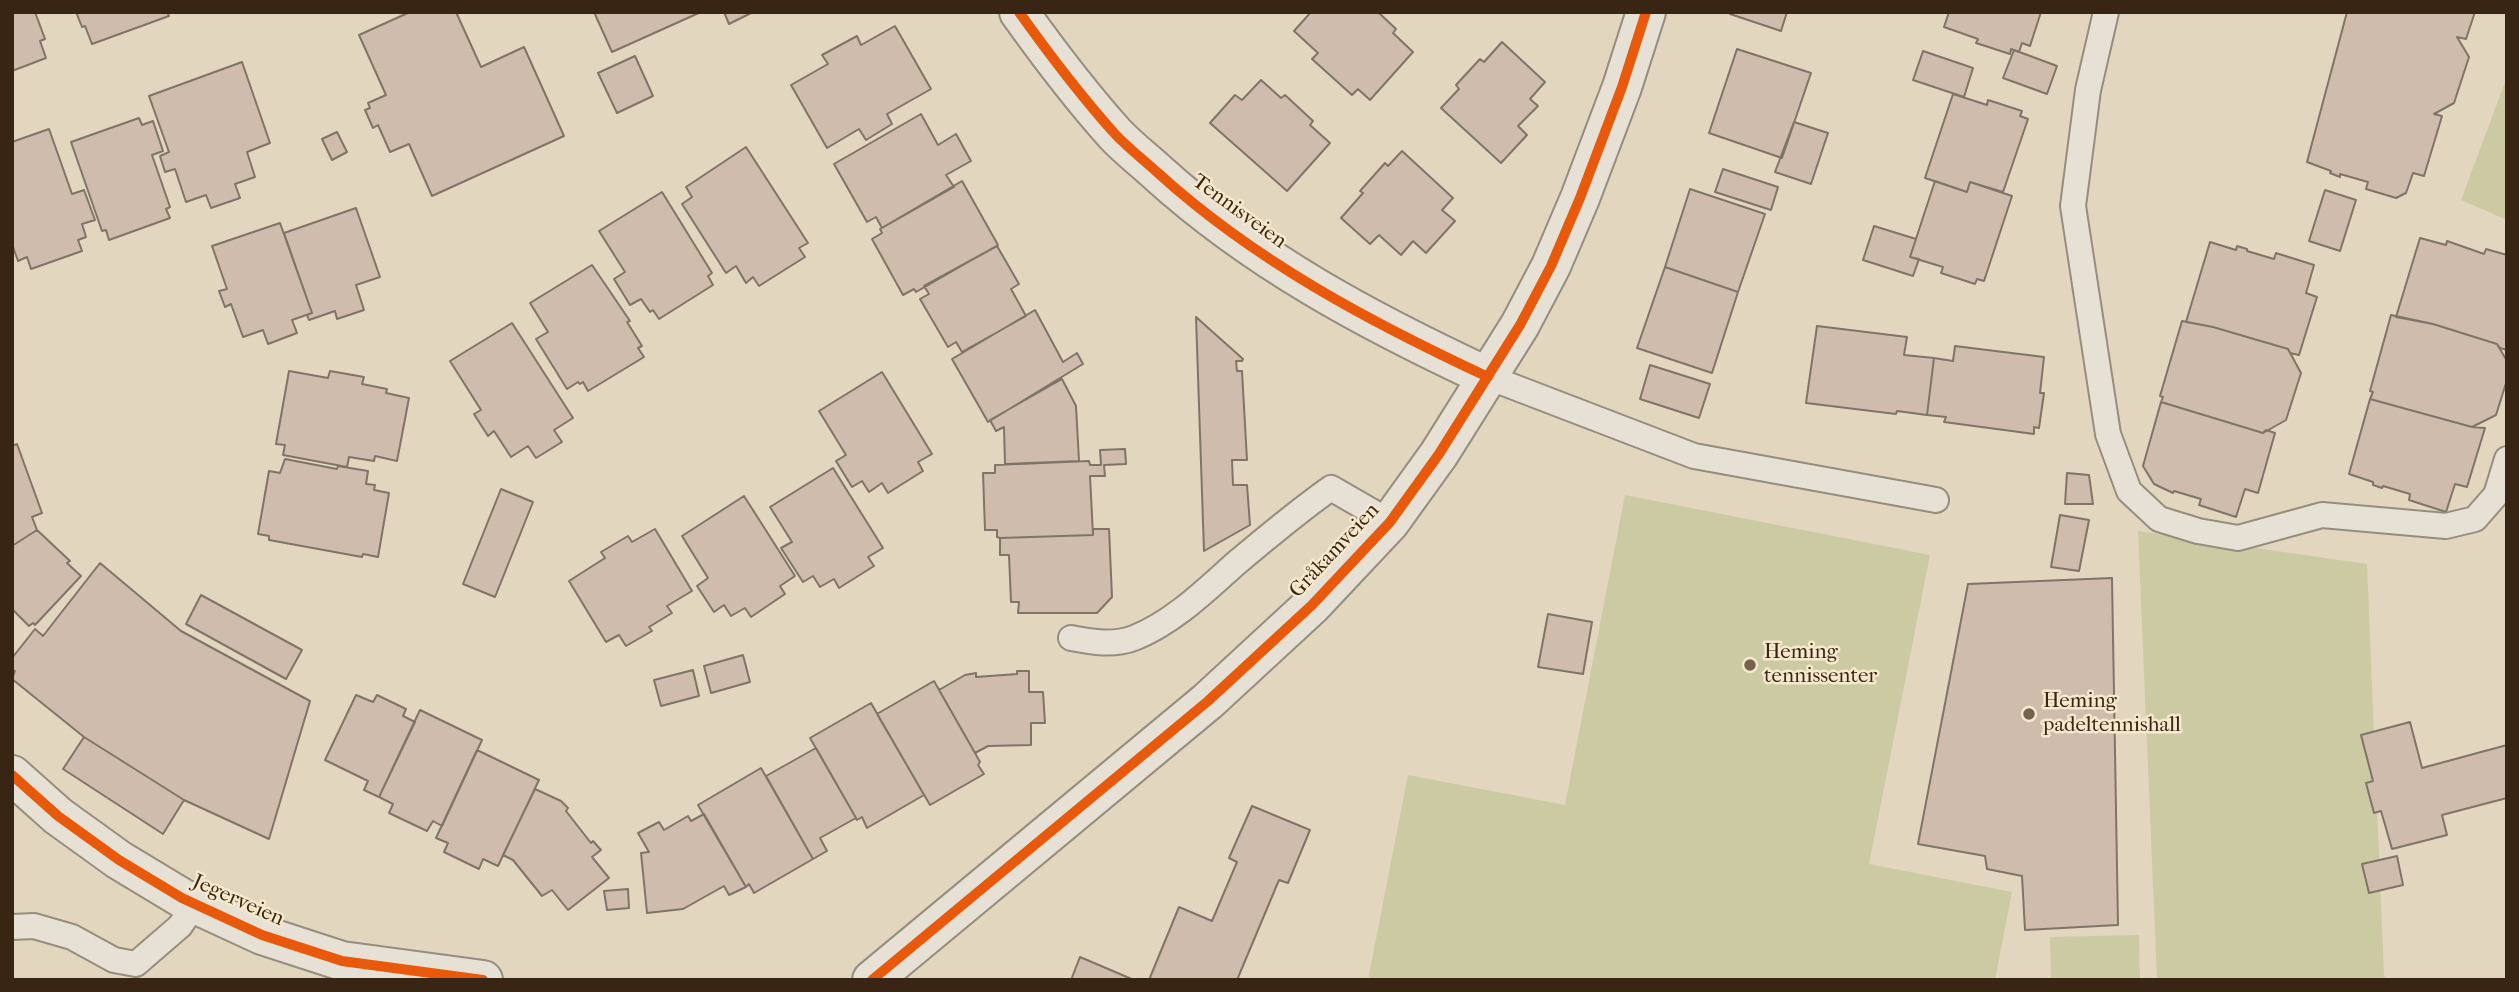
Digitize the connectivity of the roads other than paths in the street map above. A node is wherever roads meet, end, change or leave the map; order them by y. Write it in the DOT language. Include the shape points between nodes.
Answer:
graph roads {
  1 [pos="1019,12"];
  2 [pos="1646,12"];
  3 [pos="2106,12"];
  4 [pos="1488,377"];
  5 [pos="2507,459"];
  6 [pos="1936,500"];
  7 [pos="1390,522"];
  8 [pos="1070,638"];
  9 [pos="12,775"];
  10 [pos="195,904"];
  11 [pos="12,927"];
  12 [pos="483,980"];
  13 [pos="873,980"];
  1 -- 4 [label="street, Tennisveien" via="1117,136 1186,199 1248,246 1331,298"];
  2 -- 4 [label="street, Gråkamveien" via="1590,173 1551,266"];
  3 -- 5 [label="lane" via="2088,90 2073,206 2108,434 2129,491 2159,519 2238,538 2322,515 2446,526 2475,519 2496,495"];
  4 -- 6 [label="lane" via="1694,456"];
  4 -- 7 [label="street, Gråkamveien"];
  7 -- 8 [label="lane" via="1331,488 1159,625 1132,639 1101,643"];
  7 -- 13 [label="street, Gråkamveien" via="1312,606 1208,701"];
  9 -- 10 [label="street, Jegerveien" via="118,860"];
  10 -- 11 [label="lane" via="180,926 136,964 114,960 72,937 34,926"];
  10 -- 12 [label="street, Jegerveien" via="262,935 342,961"];
}
